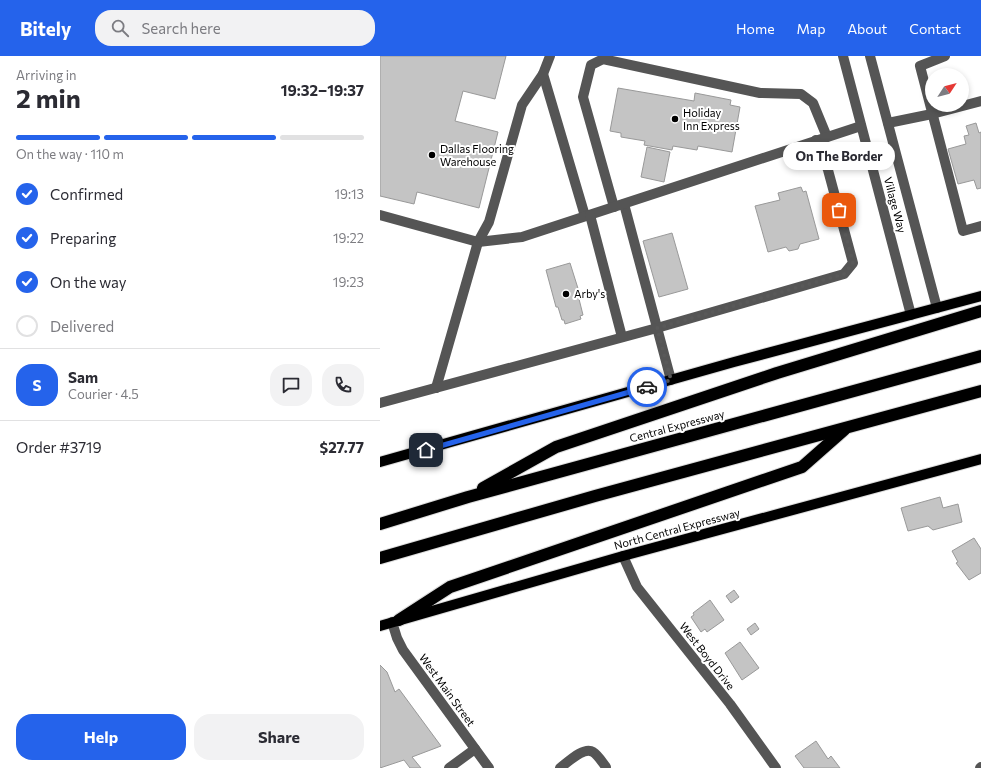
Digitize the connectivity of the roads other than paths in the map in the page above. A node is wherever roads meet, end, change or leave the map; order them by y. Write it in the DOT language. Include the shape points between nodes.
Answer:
graph roads {
  1 [pos="550,56"];
  2 [pos="843,56"];
  3 [pos="870,56"];
  4 [pos="945,56"];
  5 [pos="543,74"];
  6 [pos="981,101"];
  7 [pos="932,114"];
  8 [pos="888,122"];
  9 [pos="861,126"];
  10 [pos="827,137"];
  11 [pos="816,140"];
  12 [pos="619,205"];
  13 [pos="380,215"];
  14 [pos="587,216"];
  15 [pos="981,226"];
  16 [pos="478,242"];
  17 [pos="981,296"];
  18 [pos="937,308"];
  19 [pos="981,311"];
  20 [pos="911,314"];
  21 [pos="657,328"];
  22 [pos="622,337"];
  23 [pos="981,356"];
  24 [pos="671,380"];
  25 [pos="436,388"];
  26 [pos="981,391"];
  27 [pos="380,403"];
  28 [pos="847,428"];
  29 [pos="981,459"];
  30 [pos="380,462"];
  31 [pos="468,497"];
  32 [pos="380,524"];
  33 [pos="623,556"];
  34 [pos="380,558"];
  35 [pos="396,621"];
  36 [pos="380,626"];
  37 [pos="475,749"];
  38 [pos="606,766"];
  39 [pos="449,768"];
  40 [pos="489,768"];
  41 [pos="560,768"];
  42 [pos="776,768"];
  1 -- 5 [label="street"];
  2 -- 9 [label="street, Village Way"];
  3 -- 8 [label="street, Village Way"];
  4 -- 7 [label="street" via="920,66"];
  5 -- 14 [label="street"];
  5 -- 16 [label="street" via="522,105 489,222"];
  6 -- 7 [label="street"];
  7 -- 8 [label="street"];
  7 -- 15 [label="street" via="963,231"];
  8 -- 18 [label="street, Village Way"];
  9 -- 10 [label="street"];
  9 -- 20 [label="street, Village Way"];
  10 -- 11 [label="street"];
  10 -- 12 [label="street" via="813,103 801,94 760,93 603,59 591,65 583,97"];
  11 -- 12 [label="street"];
  11 -- 21 [label="street" via="828,170 853,263 844,274"];
  12 -- 14 [label="street"];
  12 -- 21 [label="street"];
  13 -- 16 [label="street"];
  14 -- 16 [label="street" via="522,237"];
  14 -- 22 [label="street"];
  16 -- 25 [label="street"];
  17 -- 18 [label="main road"];
  18 -- 20 [label="main road"];
  19 -- 31 [label="highway" via="777,373 556,447"];
  20 -- 24 [label="main road"];
  21 -- 22 [label="street"];
  21 -- 24 [label="street"];
  22 -- 25 [label="street"];
  23 -- 31 [label="highway, Central Expressway"];
  24 -- 30 [label="main road"];
  25 -- 27 [label="street"];
  26 -- 28 [label="highway"];
  28 -- 34 [label="highway" via="588,498"];
  28 -- 35 [label="highway" via="802,467 450,587"];
  29 -- 33 [label="main road, North Central Expressway"];
  31 -- 32 [label="highway, Central Expressway"];
  33 -- 35 [label="main road, North Central Expressway"];
  33 -- 42 [label="street, West Boyd Drive" via="637,588 730,704"];
  35 -- 36 [label="main road, North Central Expressway"];
  35 -- 37 [label="street, West Main Street" via="396,638 403,650"];
  37 -- 39 [label="street"];
  37 -- 40 [label="street, West Main Street"];
  38 -- 41 [label="street" via="595,752 589,750"];
}
